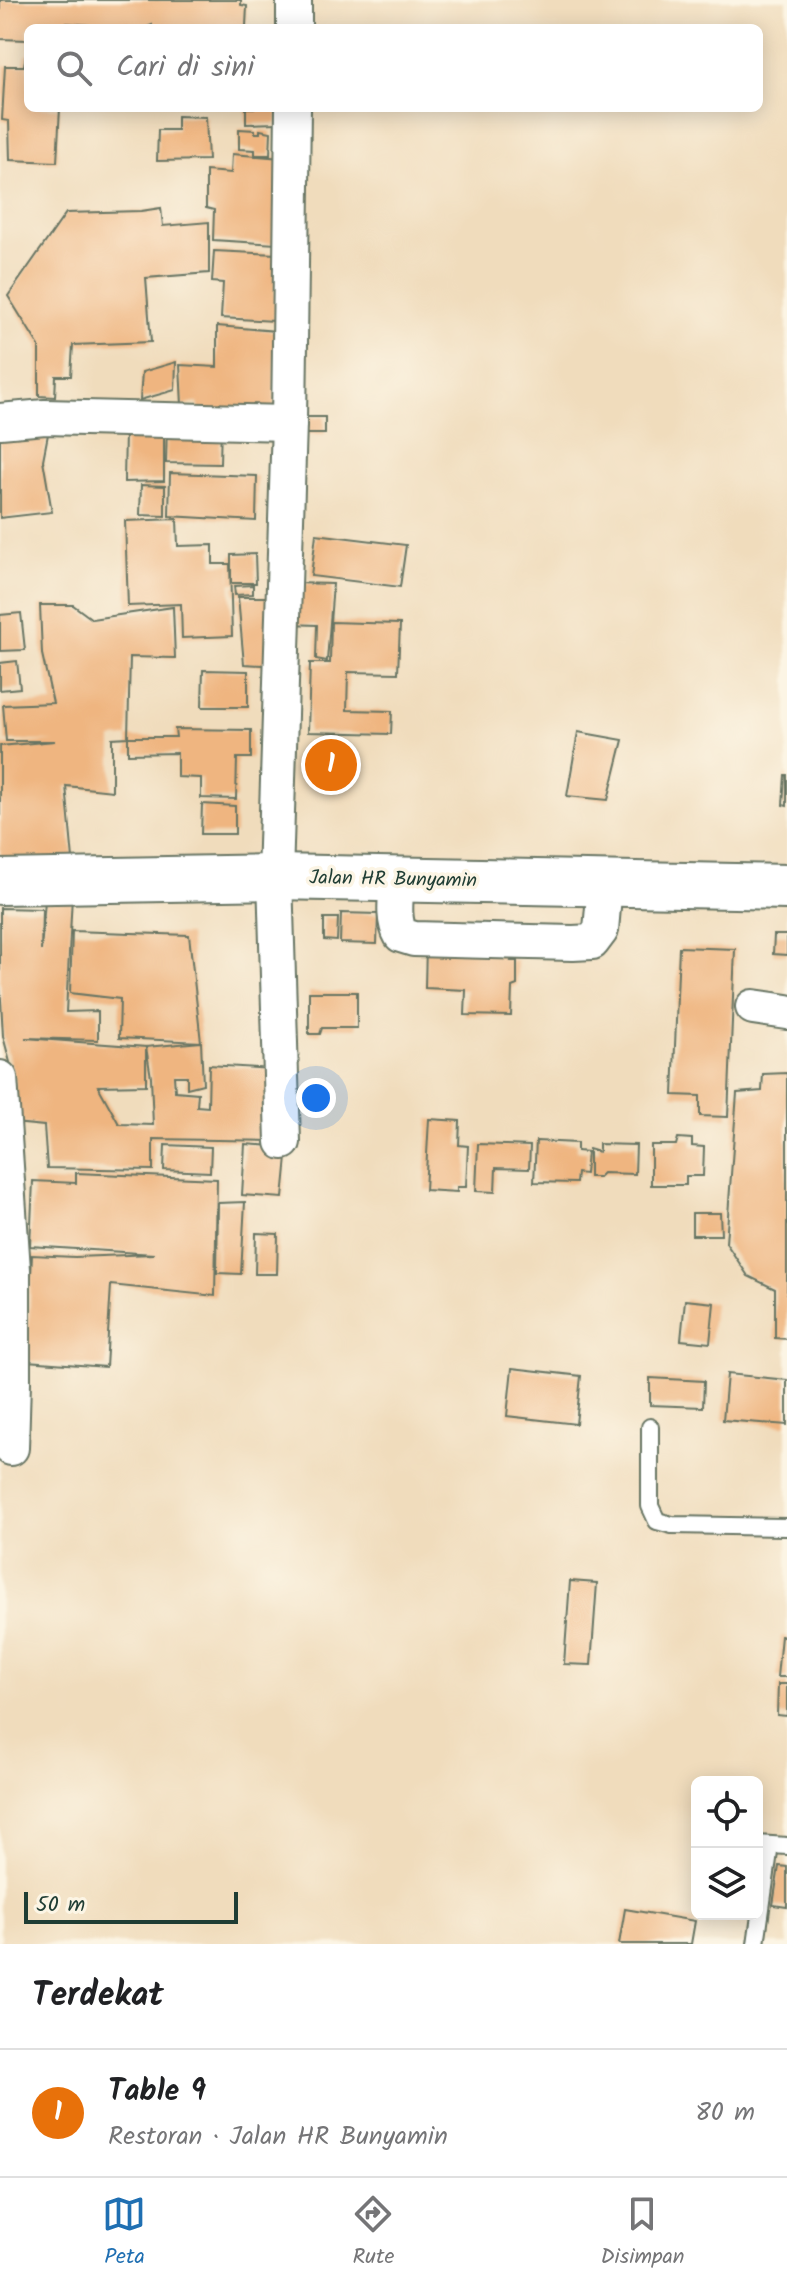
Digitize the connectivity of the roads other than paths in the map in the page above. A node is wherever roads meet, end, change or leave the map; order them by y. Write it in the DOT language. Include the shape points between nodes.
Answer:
graph roads {
  1 [pos="294,0"];
  2 [pos="294,24"];
  3 [pos="293,112"];
  4 [pos="0,421"];
  5 [pos="289,423"];
  6 [pos="275,877"];
  7 [pos="397,880"];
  8 [pos="0,882"];
  9 [pos="605,884"];
  10 [pos="787,887"];
  11 [pos="753,1007"];
  12 [pos="787,1012"];
  13 [pos="0,1078"];
  14 [pos="283,1142"];
  15 [pos="6,1259"];
  16 [pos="650,1427"];
  17 [pos="11,1448"];
  18 [pos="787,1527"];
  19 [pos="771,1845"];
  20 [pos="756,1944"];
  1 -- 2 [label="street"];
  3 -- 5 [label="street"];
  4 -- 5 [label="street" via="45,417"];
  5 -- 6 [label="street"];
  6 -- 7 [label="main road, Jalan HR Bunyamin"];
  6 -- 8 [label="main road, Jalan HR Bunyamin"];
  6 -- 14 [label="street"];
  7 -- 9 [label="main road, Jalan HR Bunyamin"];
  7 -- 9 [label="street" via="395,913 401,935 573,943 592,942 600,933"];
  9 -- 10 [label="main road, Jalan HR Bunyamin"];
  11 -- 12 [label="street"];
  13 -- 15 [label="street"];
  15 -- 17 [label="street"];
  16 -- 18 [label="lane" via="650,1506 657,1521"];
  19 -- 20 [label="lane"];
}
